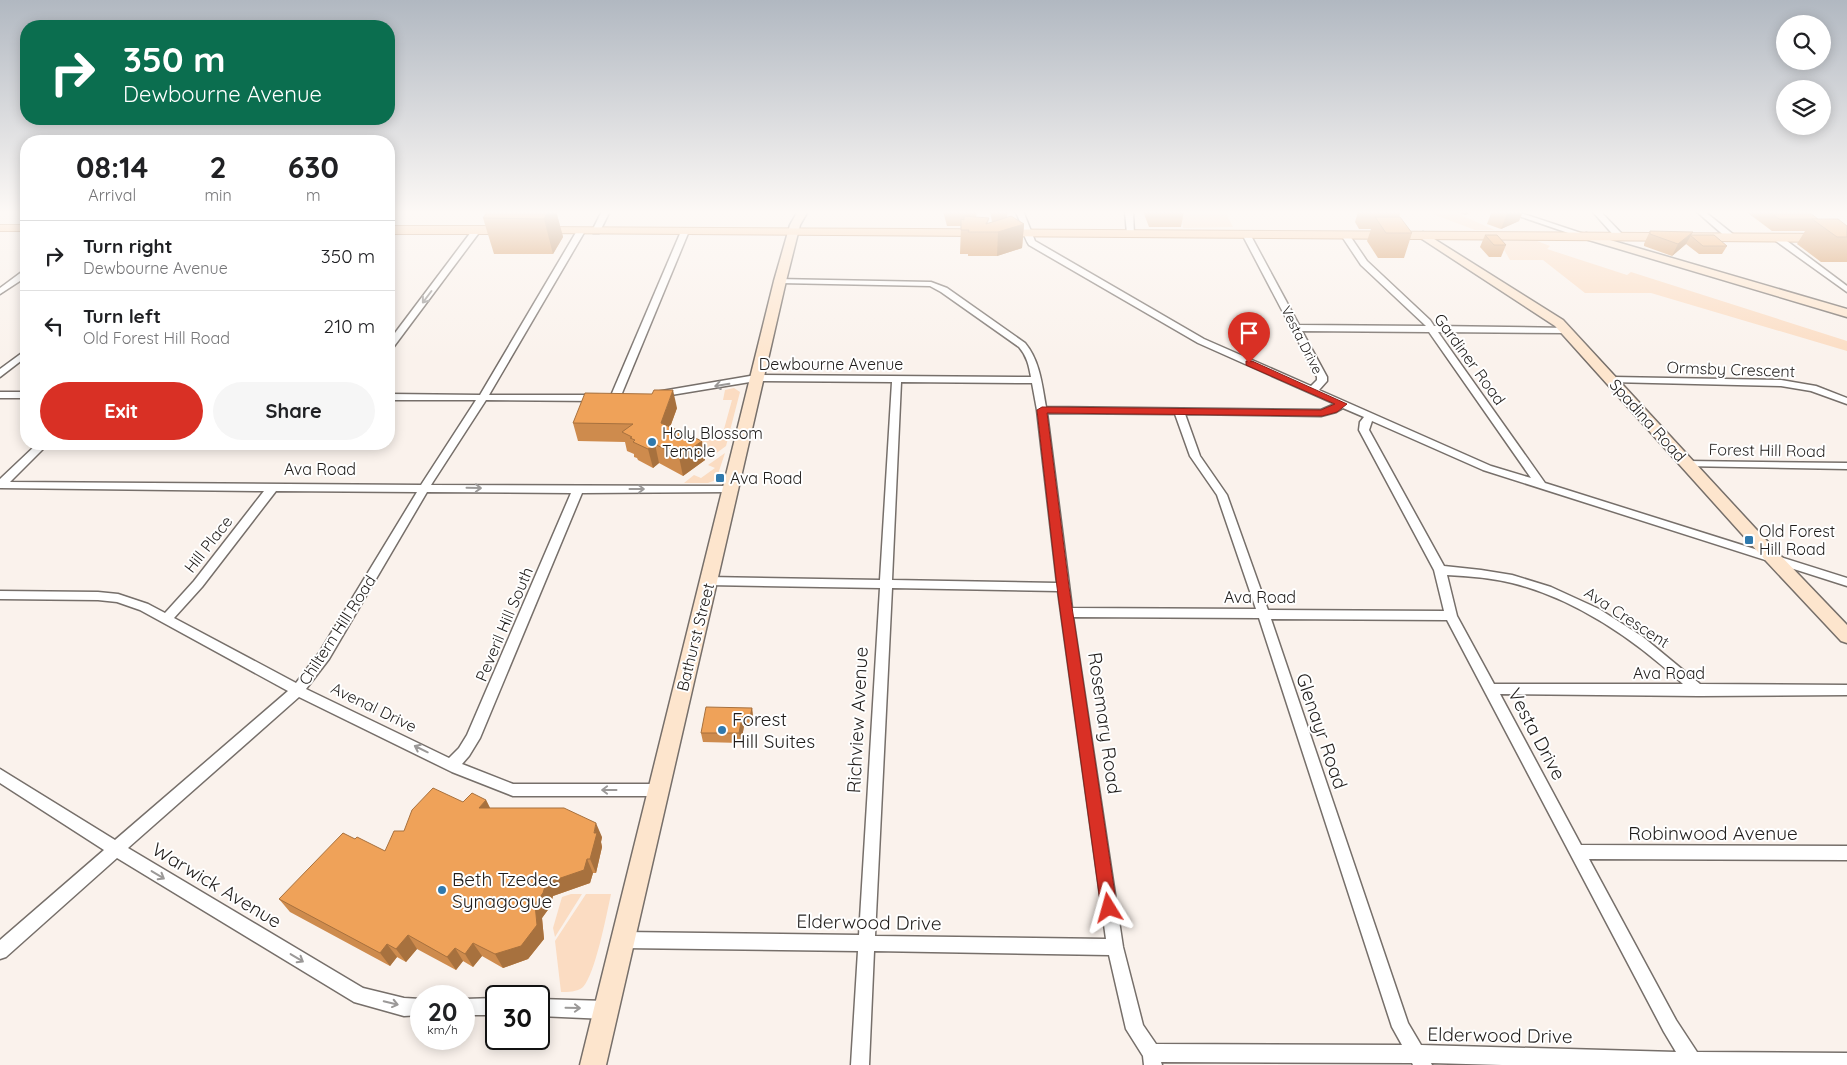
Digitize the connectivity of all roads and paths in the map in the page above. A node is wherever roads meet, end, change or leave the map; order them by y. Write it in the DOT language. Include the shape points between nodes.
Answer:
graph roads {
  1 [pos="454,261"];
  2 [pos="563,261"];
  3 [pos="673,261"];
  4 [pos="785,261"];
  5 [pos="1062,261"];
  6 [pos="1260,261"];
  7 [pos="1362,261"];
  8 [pos="1464,261"];
  9 [pos="1670,261"];
  10 [pos="1808,261"];
  11 [pos="20,277"];
  12 [pos="780,281"];
  13 [pos="1847,290"];
  14 [pos="0,292"];
  15 [pos="1847,313"];
  16 [pos="1297,328"];
  17 [pos="1431,330"];
  18 [pos="1566,330"];
  19 [pos="395,339"];
  20 [pos="20,358"];
  21 [pos="0,374"];
  22 [pos="756,378"];
  23 [pos="898,378"];
  24 [pos="1036,380"];
  25 [pos="1612,380"];
  26 [pos="1312,391"];
  27 [pos="0,395"];
  28 [pos="20,395"];
  29 [pos="649,396"];
  30 [pos="395,397"];
  31 [pos="483,397"];
  32 [pos="615,398"];
  33 [pos="630,398"];
  34 [pos="1847,400"];
  35 [pos="1342,404"];
  36 [pos="1042,410"];
  37 [pos="1179,412"];
  38 [pos="1370,416"];
  39 [pos="37,450"];
  40 [pos="1687,464"];
  41 [pos="1847,466"];
  42 [pos="0,485"];
  43 [pos="1542,486"];
  44 [pos="273,487"];
  45 [pos="425,487"];
  46 [pos="730,489"];
  47 [pos="578,490"];
  48 [pos="1773,558"];
  49 [pos="1440,570"];
  50 [pos="708,581"];
  51 [pos="1847,582"];
  52 [pos="886,583"];
  53 [pos="1063,587"];
  54 [pos="0,595"];
  55 [pos="1068,612"];
  56 [pos="1262,614"];
  57 [pos="1451,616"];
  58 [pos="166,619"];
  59 [pos="1847,636"];
  60 [pos="1491,689"];
  61 [pos="298,690"];
  62 [pos="1699,690"];
  63 [pos="1847,690"];
  64 [pos="452,765"];
  65 [pos="0,775"];
  66 [pos="658,790"];
  67 [pos="116,850"];
  68 [pos="1578,852"];
  69 [pos="1847,853"];
  70 [pos="623,940"];
  71 [pos="866,943"];
  72 [pos="1114,947"];
  73 [pos="0,951"];
  74 [pos="410,1007"];
  75 [pos="550,1008"];
  76 [pos="606,1010"];
  77 [pos="1152,1059"];
  78 [pos="1420,1060"];
  79 [pos="1847,1062"];
  80 [pos="1694,1063"];
  81 [pos="593,1065"];
  82 [pos="860,1065"];
  1 -- 19 [label="street, one-way"];
  2 -- 31 [label="street, Chiltern Hill Road"];
  3 -- 32 [label="street"];
  4 -- 12 [label="main road, Bathurst Street"];
  5 -- 26 [label="street" via="1171,325"];
  6 -- 16 [label="street, Vesta Drive"];
  7 -- 17 [label="street, Gardiner Road" via="1427,322"];
  8 -- 18 [label="main road, Spadina Road" via="1542,310"];
  9 -- 15 [label="main road"];
  10 -- 13 [label="street"];
  11 -- 14 [label="street"];
  12 -- 22 [label="main road, Bathurst Street"];
  12 -- 24 [label="street, Rosemary Road" via="936,286 1022,345 1033,364"];
  16 -- 17 [label="street"];
  16 -- 26 [label="street, Vesta Drive" via="1322,377"];
  17 -- 18 [label="street"];
  17 -- 43 [label="street, Gardiner Road"];
  18 -- 25 [label="main road, Spadina Road"];
  20 -- 21 [label="street"];
  22 -- 23 [label="street, Dewbourne Avenue"];
  22 -- 29 [label="street, Dewbourne Avenue, one-way"];
  22 -- 46 [label="main road, Bathurst Street"];
  23 -- 24 [label="street, Dewbourne Avenue"];
  23 -- 52 [label="street, Richview Avenue"];
  24 -- 36 [label="street, Rosemary Road"];
  25 -- 34 [label="street, Ormsby Crescent" via="1781,383 1813,388"];
  25 -- 40 [label="main road, Spadina Road"];
  26 -- 35 [label="street"];
  27 -- 28 [label="street"];
  30 -- 31 [label="street"];
  31 -- 32 [label="street"];
  31 -- 45 [label="street, Chiltern Hill Road"];
  32 -- 33 [label="street"];
  35 -- 37 [label="street" via="1322,413"];
  35 -- 38 [label="street"];
  36 -- 37 [label="street"];
  36 -- 53 [label="street, Rosemary Road"];
  37 -- 56 [label="street, Glenayr Road" via="1195,456 1222,495"];
  38 -- 43 [label="street" via="1487,468"];
  38 -- 49 [label="street, Vesta Drive" via="1364,430"];
  39 -- 42 [label="street"];
  40 -- 41 [label="street, Forest Hill Road"];
  40 -- 48 [label="main road, Spadina Road"];
  42 -- 44 [label="street, Ava Road"];
  43 -- 48 [label="street"];
  44 -- 45 [label="street, Ava Road"];
  44 -- 58 [label="street, Hill Place" via="198,584"];
  45 -- 47 [label="street, Ava Road, one-way"];
  45 -- 61 [label="street, Chiltern Hill Road" via="324,656"];
  47 -- 46 [label="street, Ava Road, one-way"];
  46 -- 50 [label="main road, Bathurst Street"];
  47 -- 64 [label="street, Peveril Hill South" via="470,745"];
  48 -- 51 [label="street"];
  48 -- 59 [label="main road, Spadina Road"];
  49 -- 57 [label="street, Vesta Drive"];
  49 -- 62 [label="street, Ava Crescent" via="1498,576 1568,598 1634,638"];
  50 -- 52 [label="street"];
  50 -- 66 [label="main road, Bathurst Street"];
  52 -- 53 [label="street"];
  52 -- 71 [label="street, Richview Avenue"];
  53 -- 55 [label="street, Rosemary Road"];
  54 -- 58 [label="street, Avenal Drive" via="118,598"];
  55 -- 56 [label="street, Ava Road"];
  55 -- 72 [label="street, Rosemary Road"];
  56 -- 57 [label="street, Ava Road"];
  56 -- 78 [label="street, Glenayr Road" via="1401,1027"];
  57 -- 60 [label="street, Vesta Drive"];
  58 -- 61 [label="street, Avenal Drive"];
  60 -- 62 [label="street, Ava Road"];
  60 -- 68 [label="street, Vesta Drive"];
  64 -- 61 [label="street, Avenal Drive, one-way"];
  61 -- 67 [label="street, Chiltern Hill Road"];
  62 -- 63 [label="street, Ava Road"];
  66 -- 64 [label="street, Avenal Drive, one-way" via="513,790"];
  65 -- 67 [label="street, Warwick Avenue"];
  66 -- 70 [label="main road, Bathurst Street"];
  67 -- 73 [label="street, Chiltern Hill Road"];
  67 -- 74 [label="street, Warwick Avenue, one-way" via="360,996"];
  68 -- 69 [label="street, Robinwood Avenue"];
  68 -- 80 [label="street, Vesta Drive" via="1670,1026"];
  70 -- 71 [label="street, Elderwood Drive"];
  70 -- 76 [label="main road, Bathurst Street"];
  71 -- 72 [label="street, Elderwood Drive"];
  71 -- 82 [label="street, Richview Avenue"];
  72 -- 77 [label="street, Rosemary Road" via="1135,1029"];
  75 -- 76 [label="street, one-way"];
  76 -- 81 [label="main road, Bathurst Street"];
  77 -- 78 [label="street, Elderwood Drive"];
  78 -- 80 [label="street, Elderwood Drive"];
  79 -- 80 [label="street, Elderwood Drive"];
}
